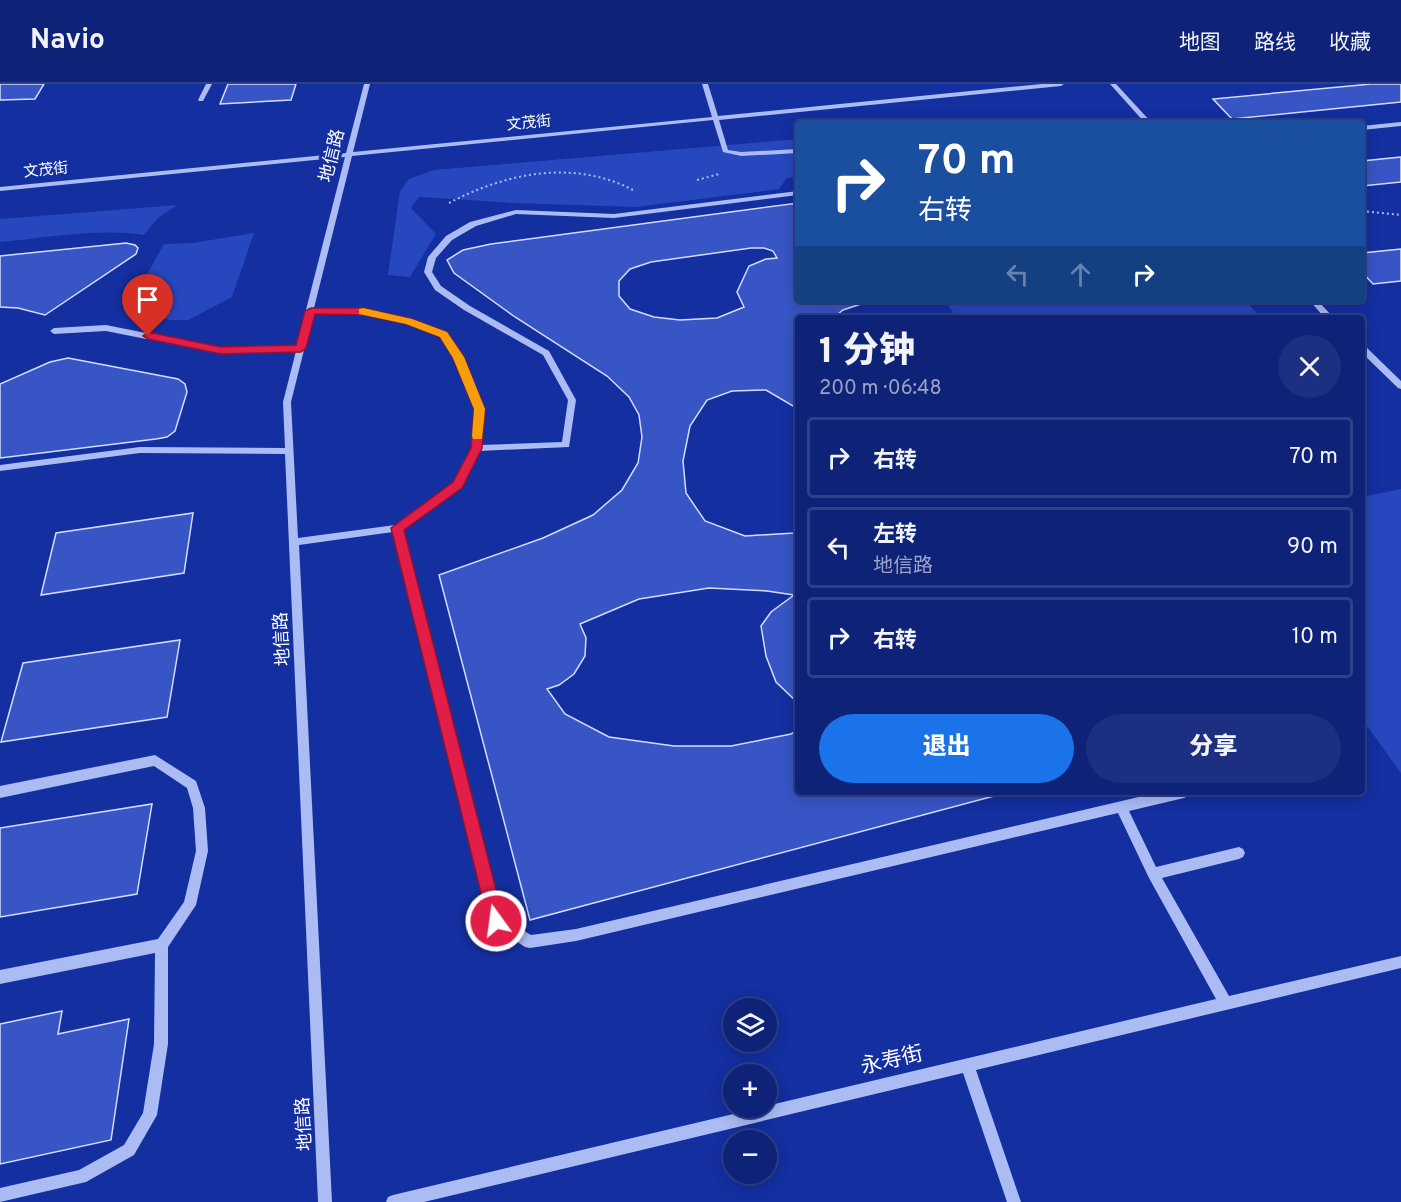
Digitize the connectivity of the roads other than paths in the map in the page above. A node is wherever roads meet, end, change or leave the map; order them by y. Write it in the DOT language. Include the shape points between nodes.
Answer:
graph roads {
  1 [pos="208,84"];
  2 [pos="367,84"];
  3 [pos="705,84"];
  4 [pos="1061,84"];
  5 [pos="1113,84"];
  6 [pos="201,100"];
  7 [pos="714,119"];
  8 [pos="1146,120"];
  9 [pos="1401,124"];
  10 [pos="1365,128"];
  11 [pos="795,150"];
  12 [pos="351,155"];
  13 [pos="0,189"];
  14 [pos="795,193"];
  15 [pos="1316,303"];
  16 [pos="311,311"];
  17 [pos="1327,315"];
  18 [pos="54,331"];
  19 [pos="301,348"];
  20 [pos="1365,351"];
  21 [pos="1401,386"];
  22 [pos="476,448"];
  23 [pos="290,451"];
  24 [pos="0,468"];
  25 [pos="397,528"];
  26 [pos="295,542"];
  27 [pos="0,792"];
  28 [pos="1171,795"];
  29 [pos="1121,807"];
  30 [pos="1239,853"];
  31 [pos="1153,874"];
  32 [pos="162,945"];
  33 [pos="1401,962"];
  34 [pos="0,977"];
  35 [pos="1226,1004"];
  36 [pos="967,1065"];
  37 [pos="0,1195"];
  38 [pos="325,1202"];
  39 [pos="393,1202"];
  40 [pos="1014,1202"];
  1 -- 6 [label="street"];
  2 -- 12 [label="street, 地信路"];
  3 -- 7 [label="street"];
  4 -- 7 [label="street, 文茂街"];
  5 -- 8 [label="street"];
  7 -- 11 [label="street" via="725,151 741,154"];
  7 -- 12 [label="street, 文茂街"];
  9 -- 10 [label="street"];
  12 -- 13 [label="street, 文茂街"];
  12 -- 16 [label="street, 地信路"];
  14 -- 22 [label="street" via="614,216 516,212 473,224 448,238 432,257 428,272 438,288 546,354 572,400 566,445"];
  15 -- 17 [label="street"];
  16 -- 19 [label="street, 地信路"];
  16 -- 22 [label="street" via="364,312 444,334 480,409"];
  18 -- 19 [label="street" via="106,328 221,351"];
  19 -- 23 [label="street, 地信路" via="287,402"];
  20 -- 21 [label="street"];
  22 -- 25 [label="street" via="457,485"];
  23 -- 24 [label="street" via="140,450"];
  23 -- 26 [label="street, 地信路"];
  25 -- 26 [label="street"];
  25 -- 29 [label="street" via="496,921 530,942 576,935"];
  26 -- 38 [label="street, 地信路"];
  27 -- 32 [label="street" via="155,760 192,785 199,808 201,851 190,905"];
  28 -- 29 [label="street"];
  29 -- 31 [label="street"];
  30 -- 31 [label="street"];
  31 -- 35 [label="street"];
  32 -- 34 [label="street"];
  32 -- 37 [label="street" via="161,1044 154,1091 150,1115 129,1150 81,1177"];
  33 -- 35 [label="street, 永寿街"];
  35 -- 36 [label="street, 永寿街"];
  36 -- 39 [label="street, 永寿街"];
  36 -- 40 [label="street"];
}
